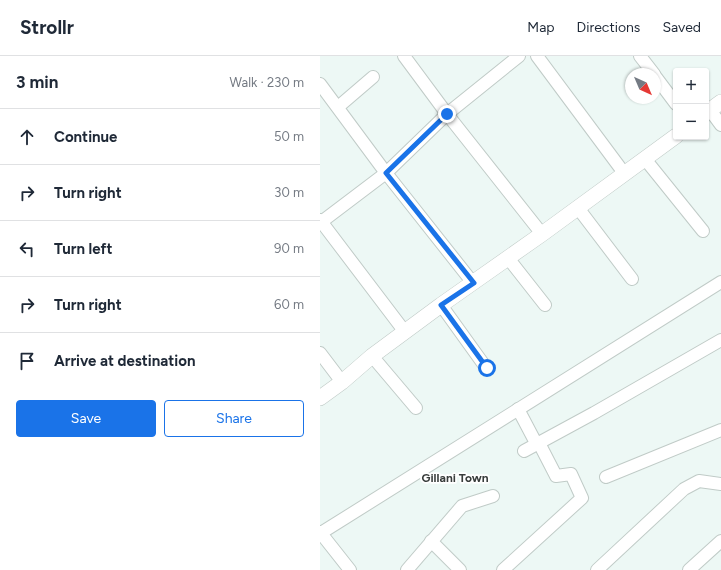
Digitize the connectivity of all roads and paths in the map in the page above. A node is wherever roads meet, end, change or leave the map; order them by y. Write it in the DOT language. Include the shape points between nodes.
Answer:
graph roads {
  1 [pos="404,56"];
  2 [pos="537,56"];
  3 [pos="640,56"];
  4 [pos="515,57"];
  5 [pos="649,68"];
  6 [pos="373,77"];
  7 [pos="320,84"];
  8 [pos="661,84"];
  9 [pos="673,100"];
  10 [pos="338,107"];
  11 [pos="712,108"];
  12 [pos="447,114"];
  13 [pos="721,125"];
  14 [pos="673,138"];
  15 [pos="646,159"];
  16 [pos="386,173"];
  17 [pos="624,173"];
  18 [pos="578,208"];
  19 [pos="320,222"];
  20 [pos="704,231"];
  21 [pos="542,234"];
  22 [pos="508,258"];
  23 [pos="632,279"];
  24 [pos="721,282"];
  25 [pos="474,283"];
  26 [pos="441,305"];
  27 [pos="545,305"];
  28 [pos="405,332"];
  29 [pos="721,340"];
  30 [pos="320,353"];
  31 [pos="372,356"];
  32 [pos="487,368"];
  33 [pos="342,382"];
  34 [pos="320,398"];
  35 [pos="416,408"];
  36 [pos="518,409"];
  37 [pos="720,434"];
  38 [pos="538,444"];
  39 [pos="524,451"];
  40 [pos="606,477"];
  41 [pos="721,484"];
  42 [pos="493,496"];
  43 [pos="320,532"];
  44 [pos="431,541"];
  45 [pos="721,541"];
  46 [pos="350,570"];
  47 [pos="407,570"];
  48 [pos="460,570"];
  49 [pos="504,570"];
  50 [pos="597,570"];
  51 [pos="689,570"];
  1 -- 12 [label="street"];
  2 -- 17 [label="street"];
  3 -- 5 [label="street"];
  4 -- 12 [label="street"];
  6 -- 10 [label="street"];
  7 -- 10 [label="street"];
  8 -- 9 [label="street"];
  10 -- 16 [label="street"];
  11 -- 13 [label="street"];
  12 -- 16 [label="street"];
  12 -- 21 [label="street"];
  14 -- 15 [label="street"];
  15 -- 17 [label="street"];
  15 -- 20 [label="street"];
  16 -- 19 [label="street"];
  16 -- 25 [label="street"];
  17 -- 18 [label="street"];
  18 -- 21 [label="street"];
  18 -- 23 [label="street"];
  19 -- 28 [label="street"];
  21 -- 22 [label="street"];
  22 -- 25 [label="street"];
  22 -- 27 [label="street"];
  24 -- 36 [label="street"];
  25 -- 26 [label="street"];
  26 -- 28 [label="street"];
  26 -- 32 [label="street"];
  28 -- 31 [label="street"];
  29 -- 38 [label="street"];
  30 -- 33 [label="street"];
  31 -- 33 [label="street"];
  31 -- 35 [label="street"];
  33 -- 34 [label="street"];
  36 -- 38 [label="street"];
  36 -- 43 [label="street"];
  37 -- 40 [label="street"];
  38 -- 39 [label="street"];
  38 -- 49 [label="street" via="556,476 571,474 582,498"];
  41 -- 50 [label="street" via="699,481 684,489"];
  42 -- 44 [label="street" via="462,506"];
  43 -- 46 [label="street"];
  44 -- 47 [label="street"];
  44 -- 48 [label="street"];
  45 -- 51 [label="street"];
}
